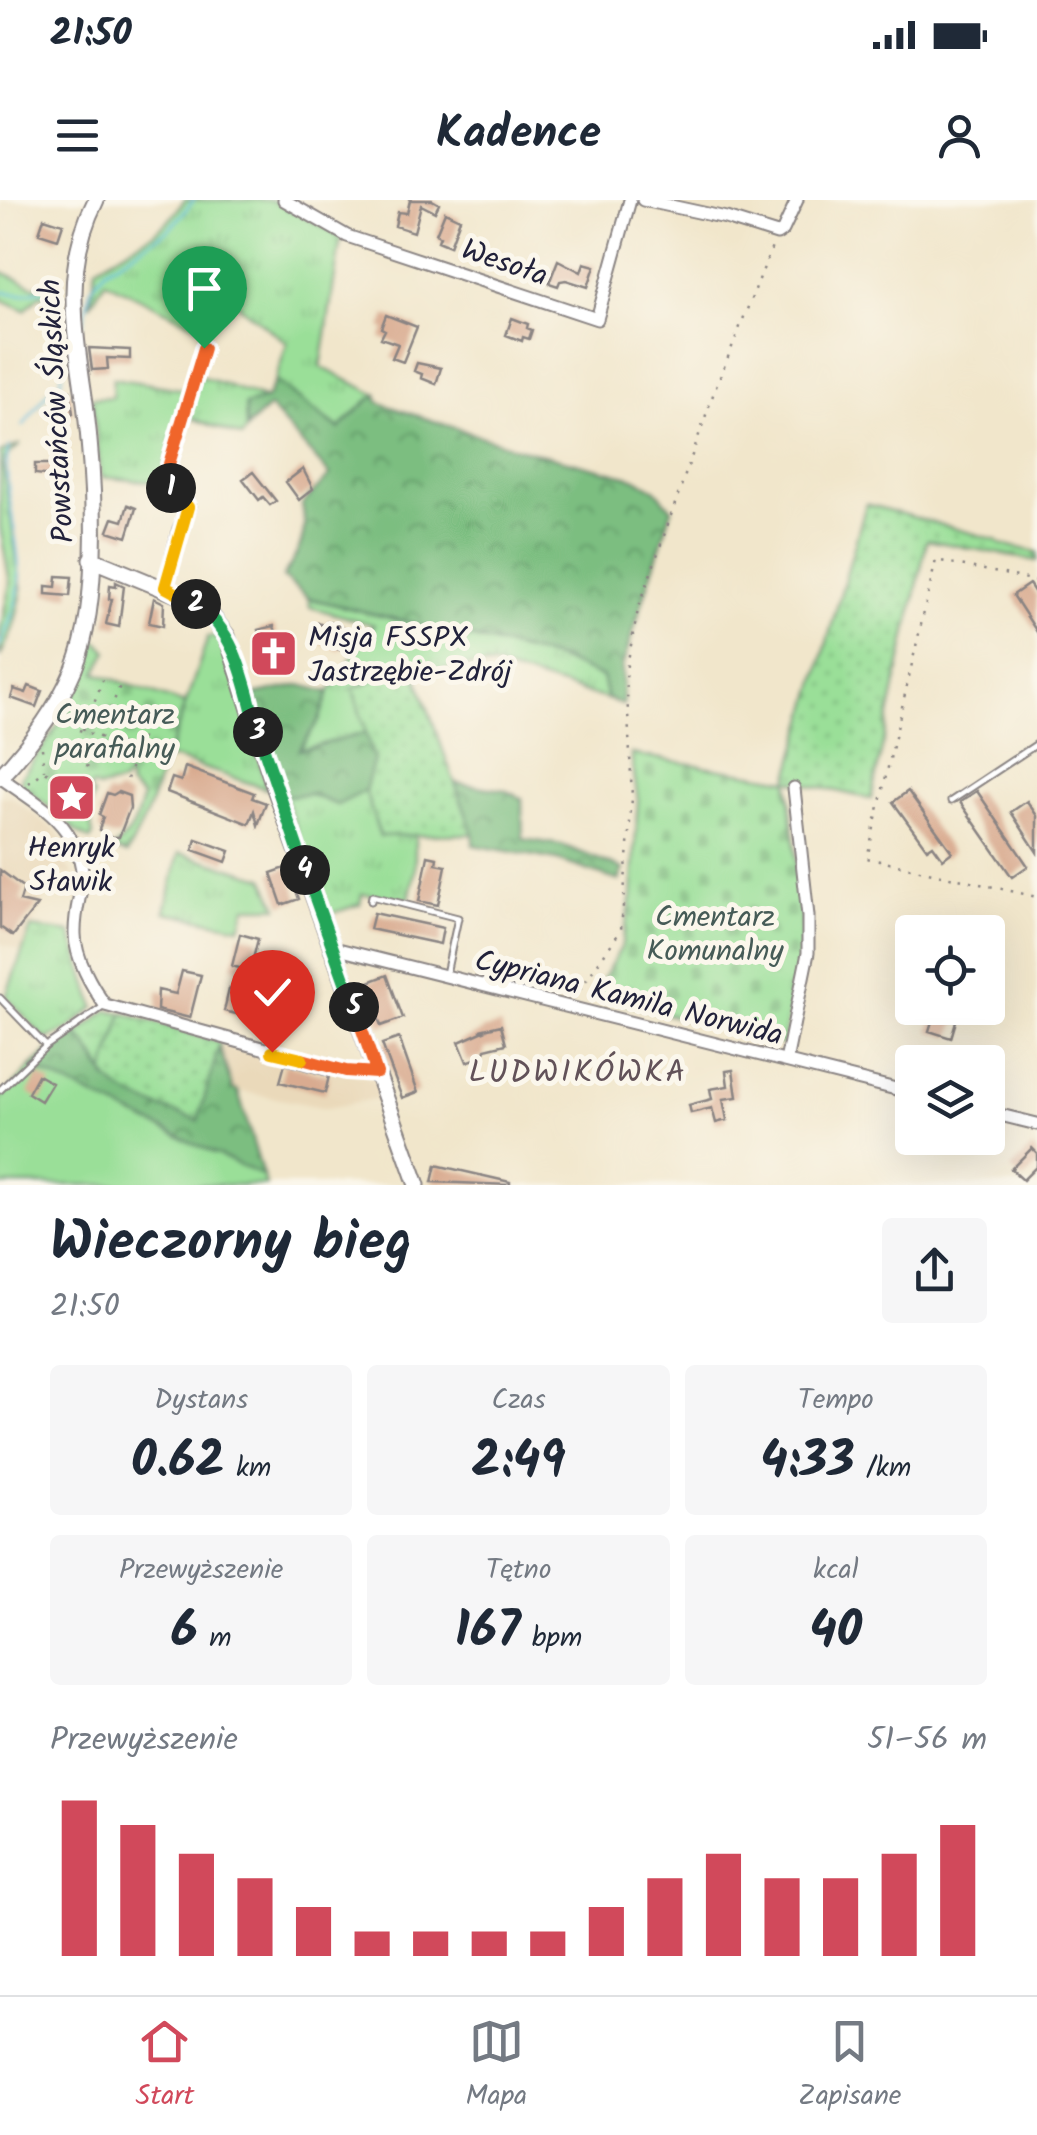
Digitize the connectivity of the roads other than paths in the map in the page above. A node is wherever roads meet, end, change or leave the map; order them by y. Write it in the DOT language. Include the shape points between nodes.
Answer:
graph roads {
  1 [pos="96,200"];
  2 [pos="284,200"];
  3 [pos="630,200"];
  4 [pos="643,200"];
  5 [pos="798,200"];
  6 [pos="204,348"];
  7 [pos="91,559"];
  8 [pos="165,587"];
  9 [pos="1037,744"];
  10 [pos="0,777"];
  11 [pos="794,788"];
  12 [pos="950,801"];
  13 [pos="371,901"];
  14 [pos="334,948"];
  15 [pos="446,977"];
  16 [pos="0,998"];
  17 [pos="105,1005"];
  18 [pos="46,1046"];
  19 [pos="786,1061"];
  20 [pos="377,1073"];
  21 [pos="895,1089"];
  22 [pos="0,1090"];
  23 [pos="1005,1116"];
  24 [pos="1037,1124"];
  25 [pos="417,1185"];
  1 -- 7 [label="street, Powstańców Śląskich" via="78,250 73,303 89,434"];
  2 -- 3 [label="street, Wesoła" via="347,236 597,319"];
  4 -- 5 [label="street" via="777,234"];
  6 -- 8 [label="street" via="169,464 170,488 188,507"];
  7 -- 8 [label="street"];
  7 -- 10 [label="street, Powstańców Śląskich" via="88,617 74,668 40,728"];
  8 -- 14 [label="street" via="208,613 232,646"];
  9 -- 12 [label="lane"];
  10 -- 17 [label="street" via="68,835 84,878 74,934"];
  11 -- 19 [label="street" via="808,952"];
  13 -- 15 [label="lane" via="372,896 458,918"];
  14 -- 15 [label="street, Cypriana Kamila Norwida"];
  14 -- 20 [label="street"];
  15 -- 19 [label="street, Cypriana Kamila Norwida"];
  16 -- 18 [label="lane"];
  17 -- 18 [label="lane"];
  17 -- 20 [label="street" via="346,1071"];
  18 -- 22 [label="lane"];
  19 -- 21 [label="street, Cypriana Kamila Norwida"];
  20 -- 25 [label="street"];
  23 -- 24 [label="street"];
}
